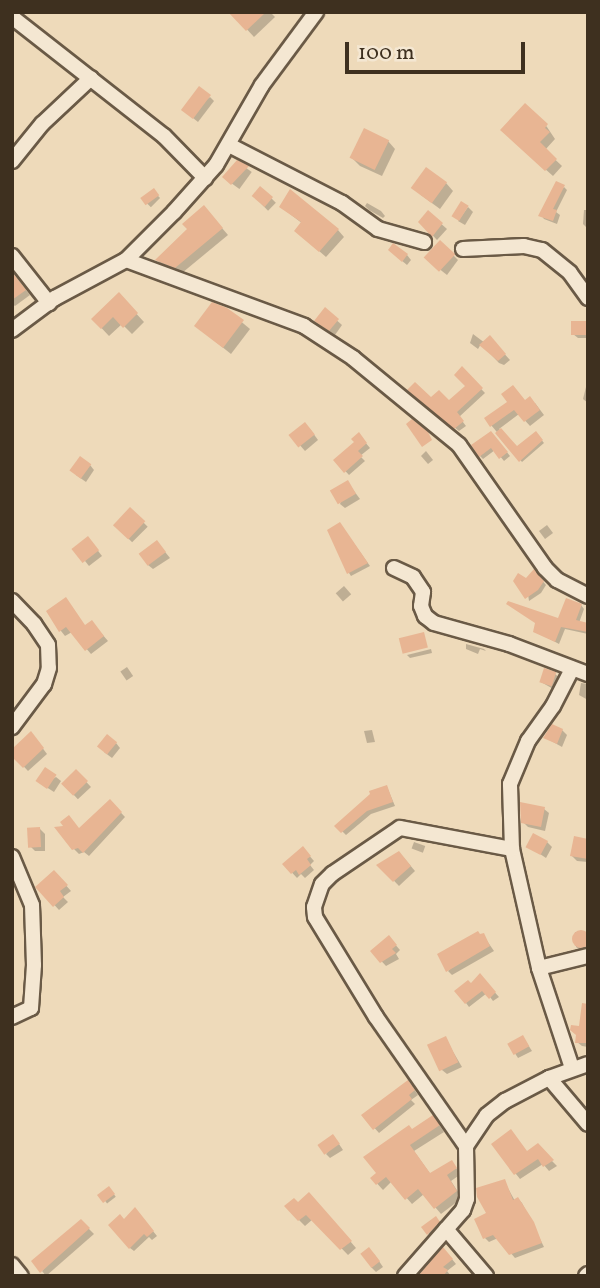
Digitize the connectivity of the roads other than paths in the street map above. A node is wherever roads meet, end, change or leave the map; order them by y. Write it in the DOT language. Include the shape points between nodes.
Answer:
graph roads {
  1 [pos="316,12"];
  2 [pos="12,17"];
  3 [pos="91,78"];
  4 [pos="229,145"];
  5 [pos="12,160"];
  6 [pos="205,178"];
  7 [pos="424,242"];
  8 [pos="463,249"];
  9 [pos="12,256"];
  10 [pos="126,260"];
  11 [pos="588,298"];
  12 [pos="49,303"];
  13 [pos="12,330"];
  14 [pos="394,568"];
  15 [pos="588,596"];
  16 [pos="12,601"];
  17 [pos="572,669"];
  18 [pos="588,674"];
  19 [pos="12,727"];
  20 [pos="512,849"];
  21 [pos="12,857"];
  22 [pos="588,956"];
  23 [pos="539,968"];
  24 [pos="12,1017"];
  25 [pos="588,1064"];
  26 [pos="572,1068"];
  27 [pos="549,1078"];
  28 [pos="588,1124"];
  29 [pos="466,1146"];
  30 [pos="446,1229"];
  31 [pos="12,1265"];
  32 [pos="21,1276"];
  33 [pos="405,1276"];
  34 [pos="486,1276"];
  1 -- 4 [label="street" via="262,85"];
  2 -- 3 [label="street"];
  3 -- 5 [label="street"];
  3 -- 6 [label="street" via="164,136"];
  4 -- 6 [label="street"];
  4 -- 7 [label="street" via="342,203 378,229"];
  6 -- 10 [label="street"];
  8 -- 11 [label="street" via="524,246 542,250 570,273"];
  9 -- 12 [label="street"];
  10 -- 12 [label="street"];
  10 -- 15 [label="street" via="303,326 352,358 459,445 545,568 557,580"];
  12 -- 13 [label="street"];
  14 -- 17 [label="street" via="413,577 423,592 425,616 434,623 509,644"];
  16 -- 19 [label="street" via="48,645 49,668 44,684"];
  17 -- 18 [label="street"];
  17 -- 20 [label="street" via="528,741 510,784"];
  20 -- 23 [label="street"];
  20 -- 29 [label="street" via="400,828 331,874 314,907 315,917 376,1017"];
  21 -- 24 [label="street" via="32,905 34,965 32,1008"];
  22 -- 23 [label="street"];
  23 -- 26 [label="street"];
  25 -- 26 [label="street"];
  26 -- 27 [label="street"];
  27 -- 28 [label="street"];
  27 -- 29 [label="street" via="487,1115"];
  29 -- 30 [label="street" via="467,1199"];
  30 -- 33 [label="street"];
  30 -- 34 [label="street"];
  31 -- 32 [label="street"];
}
